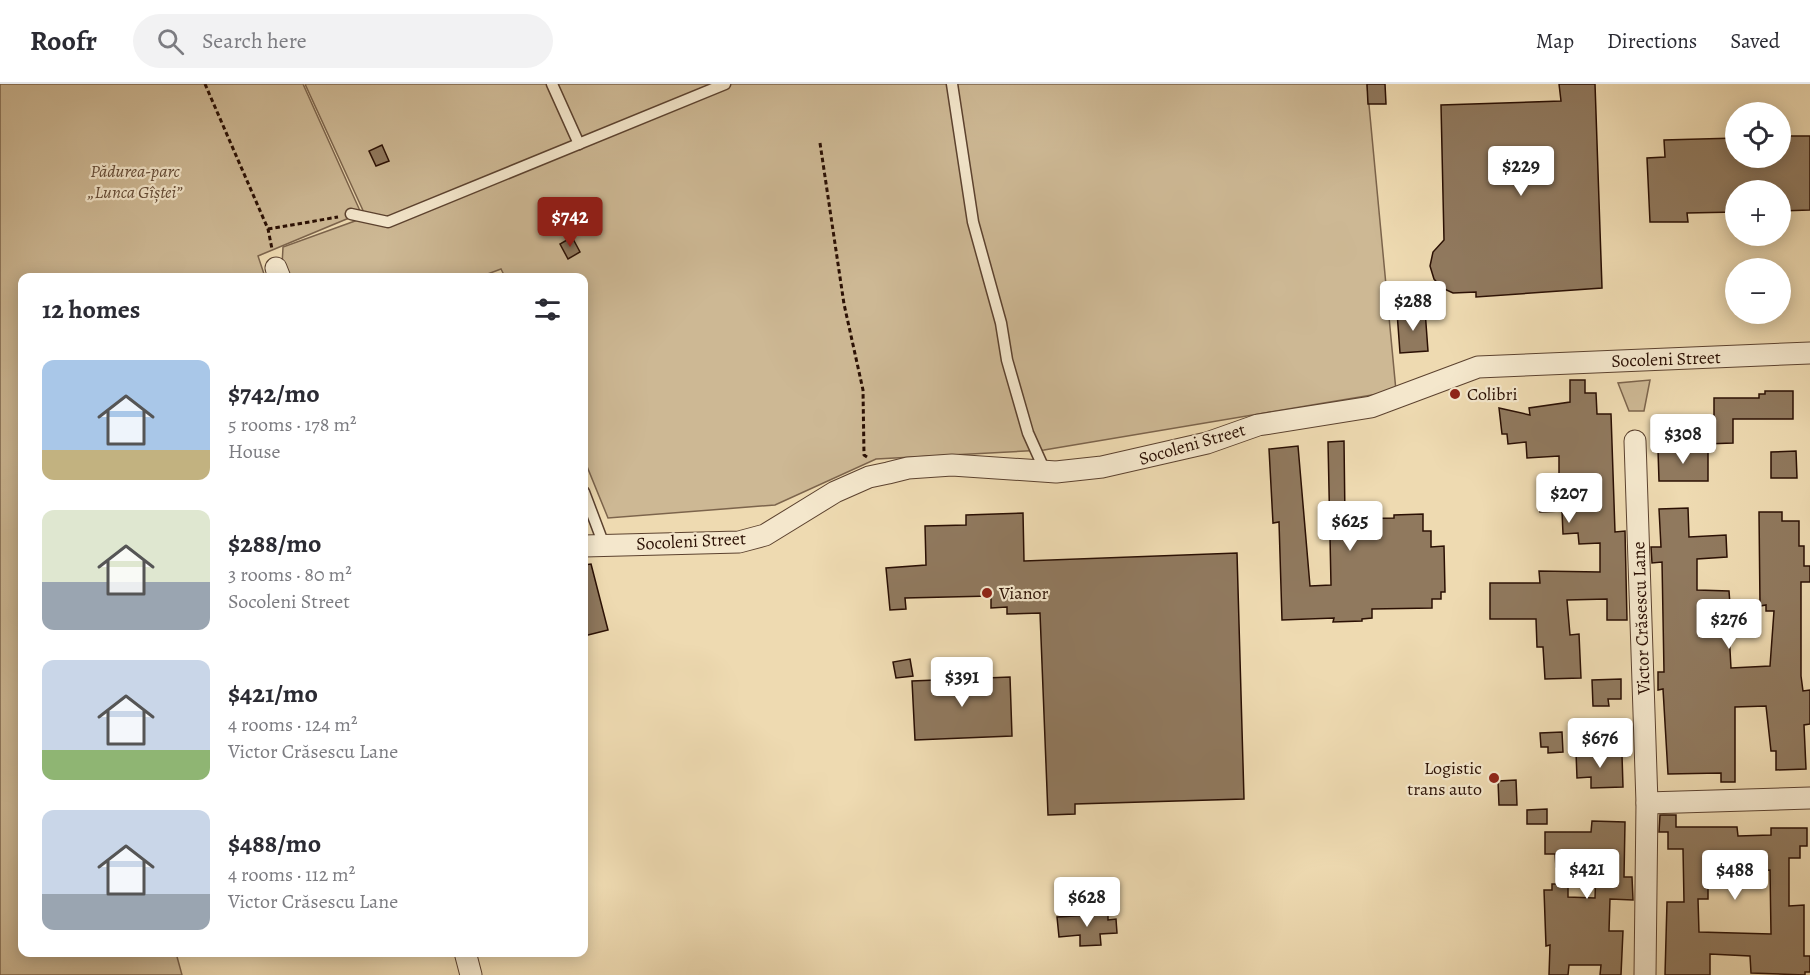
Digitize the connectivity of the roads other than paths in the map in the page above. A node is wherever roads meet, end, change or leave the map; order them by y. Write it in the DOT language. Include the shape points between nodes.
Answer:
graph roads {
  1 [pos="552,84"];
  2 [pos="725,84"];
  3 [pos="952,84"];
  4 [pos="579,144"];
  5 [pos="351,214"];
  6 [pos="1810,353"];
  7 [pos="1635,441"];
  8 [pos="1045,471"];
  9 [pos="588,514"];
  10 [pos="594,546"];
  11 [pos="1810,798"];
  12 [pos="1647,803"];
  13 [pos="466,957"];
  14 [pos="471,975"];
  15 [pos="1645,975"];
  1 -- 4 [label="lane"];
  2 -- 4 [label="lane"];
  3 -- 8 [label="lane" via="967,191 1002,323 1006,360 1028,433"];
  4 -- 5 [label="lane" via="388,222"];
  6 -- 8 [label="street, Socoleni Street" via="1478,367 1371,407 1258,425 1102,468"];
  7 -- 12 [label="street, Victor Crăsescu Lane"];
  8 -- 10 [label="street, Socoleni Street" via="952,465 908,468 869,477 835,492 765,535 739,542"];
  9 -- 10 [label="lane"];
  11 -- 12 [label="street"];
  12 -- 15 [label="street, Victor Crăsescu Lane"];
  13 -- 14 [label="street"];
}
